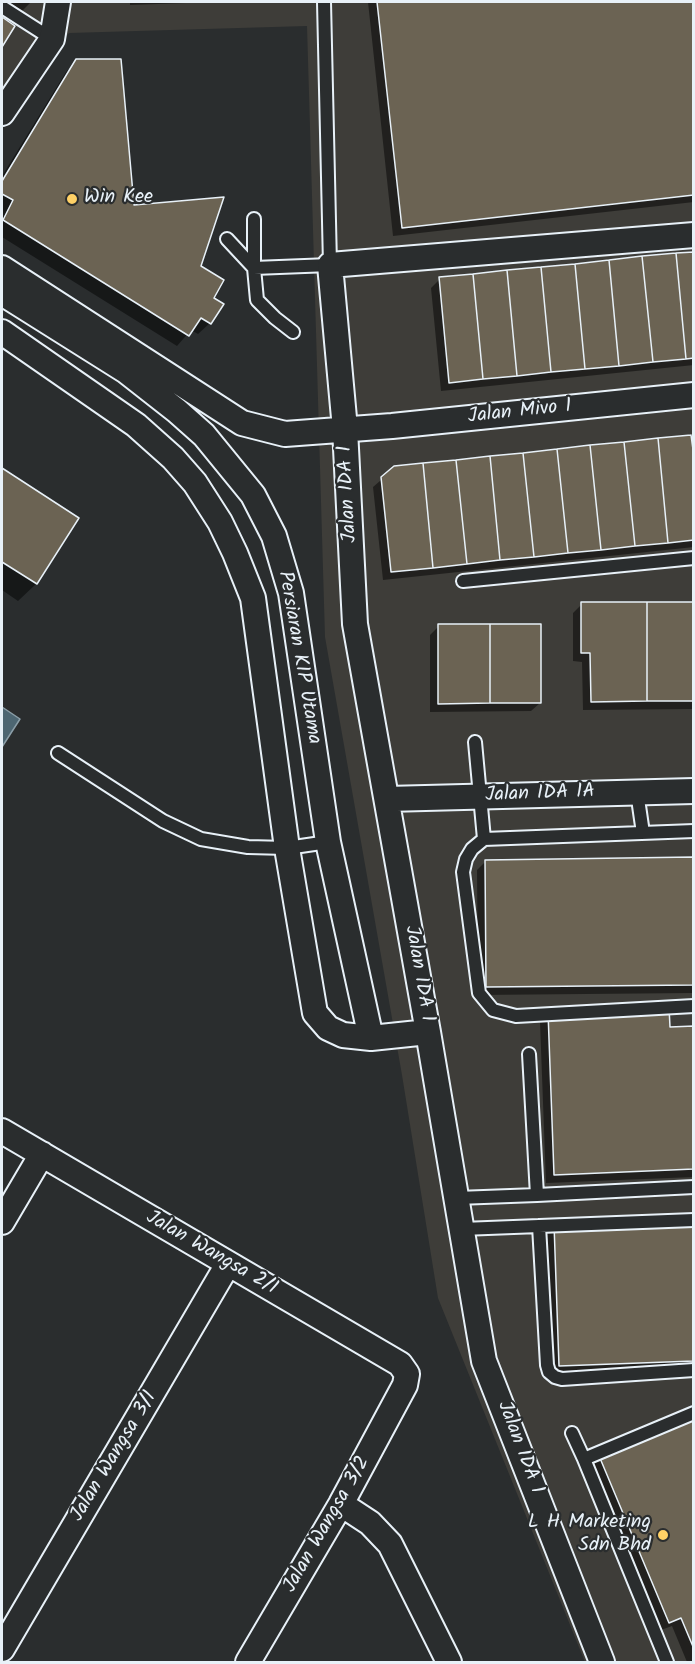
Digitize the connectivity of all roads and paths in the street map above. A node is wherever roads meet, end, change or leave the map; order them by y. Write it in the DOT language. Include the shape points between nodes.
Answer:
graph roads {
  1 [pos="58,2"];
  2 [pos="324,2"];
  3 [pos="2,7"];
  4 [pos="52,39"];
  5 [pos="2,113"];
  6 [pos="254,219"];
  7 [pos="693,235"];
  8 [pos="227,239"];
  9 [pos="330,265"];
  10 [pos="2,268"];
  11 [pos="254,268"];
  12 [pos="2,293"];
  13 [pos="2,332"];
  14 [pos="293,332"];
  15 [pos="693,395"];
  16 [pos="345,429"];
  17 [pos="228,462"];
  18 [pos="195,483"];
  19 [pos="693,558"];
  20 [pos="464,581"];
  21 [pos="475,742"];
  22 [pos="58,753"];
  23 [pos="693,791"];
  24 [pos="637,792"];
  25 [pos="480,797"];
  26 [pos="387,799"];
  27 [pos="693,831"];
  28 [pos="642,833"];
  29 [pos="484,839"];
  30 [pos="328,842"];
  31 [pos="287,848"];
  32 [pos="693,1006"];
  33 [pos="428,1032"];
  34 [pos="371,1038"];
  35 [pos="529,1054"];
  36 [pos="2,1131"];
  37 [pos="42,1154"];
  38 [pos="693,1187"];
  39 [pos="537,1195"];
  40 [pos="457,1198"];
  41 [pos="693,1220"];
  42 [pos="2,1222"];
  43 [pos="539,1226"];
  44 [pos="462,1229"];
  45 [pos="228,1264"];
  46 [pos="693,1370"];
  47 [pos="405,1385"];
  48 [pos="693,1413"];
  49 [pos="572,1433"];
  50 [pos="584,1459"];
  51 [pos="341,1504"];
  52 [pos="2,1649"];
  53 [pos="248,1662"];
  54 [pos="449,1662"];
  55 [pos="603,1662"];
  56 [pos="667,1662"];
  1 -- 4 [label="street"];
  2 -- 9 [label="lane"];
  3 -- 4 [label="lane"];
  4 -- 5 [label="street"];
  6 -- 11 [label="lane"];
  7 -- 9 [label="street"];
  8 -- 11 [label="lane"];
  9 -- 11 [label="lane"];
  9 -- 16 [label="street, Jalan IDA 1"];
  10 -- 16 [label="street, Jalan Mivo 1" via="242,423 285,434"];
  11 -- 14 [label="lane" via="257,300"];
  12 -- 17 [label="street, Persiaran KIP Utama" via="126,371 204,435"];
  13 -- 18 [label="street, Persiaran KIP Utama" via="136,425"];
  15 -- 16 [label="street, Jalan Mivo 1"];
  16 -- 26 [label="street, Jalan IDA 1" via="355,624"];
  17 -- 18 [label="street"];
  17 -- 30 [label="street, Persiaran KIP Utama" via="253,495 274,536 291,593"];
  18 -- 31 [label="street, Persiaran KIP Utama" via="220,522 253,598"];
  19 -- 20 [label="lane"];
  21 -- 25 [label="lane"];
  22 -- 31 [label="lane" via="163,821 201,839 248,847"];
  23 -- 24 [label="street, Jalan IDA 1A"];
  24 -- 25 [label="street, Jalan IDA 1A"];
  24 -- 28 [label="lane"];
  25 -- 26 [label="street, Jalan IDA 1A"];
  25 -- 29 [label="lane"];
  26 -- 33 [label="street, Jalan IDA 1"];
  27 -- 28 [label="lane"];
  28 -- 29 [label="lane"];
  29 -- 32 [label="lane" via="472,849 463,872 479,993 493,1010 516,1016"];
  30 -- 31 [label="lane"];
  30 -- 34 [label="street, Persiaran KIP Utama"];
  31 -- 34 [label="street, Persiaran KIP Utama" via="315,1012 336,1032"];
  33 -- 34 [label="street, Persiaran KIP Utama"];
  33 -- 40 [label="street, Jalan IDA 1"];
  35 -- 39 [label="lane"];
  36 -- 37 [label="street, Jalan Wangsa 2/1"];
  37 -- 42 [label="street"];
  37 -- 45 [label="street, Jalan Wangsa 2/1"];
  38 -- 39 [label="lane"];
  39 -- 40 [label="lane"];
  40 -- 44 [label="street, Jalan IDA 1"];
  41 -- 43 [label="lane"];
  43 -- 44 [label="lane"];
  43 -- 46 [label="lane" via="549,1372 562,1379"];
  44 -- 55 [label="street, Jalan IDA 1" via="484,1361"];
  45 -- 47 [label="street, Jalan Wangsa 2/1" via="400,1364 407,1374"];
  45 -- 52 [label="street, Jalan Wangsa 3/1"];
  47 -- 51 [label="street, Jalan Wangsa 3/2"];
  48 -- 50 [label="lane"];
  49 -- 50 [label="lane"];
  50 -- 56 [label="lane"];
  51 -- 53 [label="street, Jalan Wangsa 3/2"];
  51 -- 54 [label="street" via="390,1544"];
}
